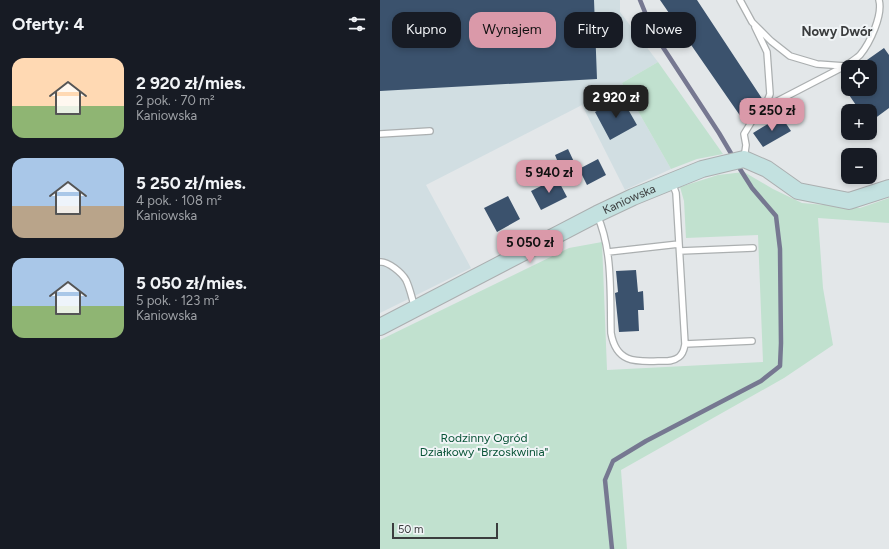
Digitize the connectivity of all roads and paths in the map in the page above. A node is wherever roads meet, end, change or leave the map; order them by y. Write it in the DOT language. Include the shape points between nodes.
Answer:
graph roads {
  1 [pos="740,0"];
  2 [pos="879,0"];
  3 [pos="752,22"];
  4 [pos="853,60"];
  5 [pos="841,66"];
  6 [pos="841,68"];
  7 [pos="764,108"];
  8 [pos="430,131"];
  9 [pos="380,134"];
  10 [pos="744,159"];
  11 [pos="672,181"];
  12 [pos="889,188"];
  13 [pos="597,214"];
  14 [pos="679,244"];
  15 [pos="752,248"];
  16 [pos="680,251"];
  17 [pos="608,252"];
  18 [pos="380,262"];
  19 [pos="416,308"];
  20 [pos="380,327"];
  21 [pos="752,341"];
  22 [pos="685,344"];
  1 -- 3 [label="lane"];
  2 -- 4 [label="lane" via="881,6 873,33 860,55"];
  3 -- 5 [label="lane" via="790,56 817,64"];
  3 -- 7 [label="lane" via="767,52 770,94"];
  6 -- 7 [label="lane"];
  7 -- 10 [label="lane" via="744,134"];
  8 -- 9 [label="lane"];
  10 -- 11 [label="street, Kaniowska" via="702,169"];
  10 -- 12 [label="street" via="767,169 798,191 849,201"];
  11 -- 13 [label="street, Kaniowska"];
  11 -- 14 [label="lane" via="676,193"];
  13 -- 17 [label="lane" via="602,224"];
  13 -- 19 [label="street, Kaniowska"];
  14 -- 16 [label="lane"];
  14 -- 17 [label="lane"];
  15 -- 16 [label="lane"];
  16 -- 22 [label="lane"];
  17 -- 22 [label="lane" via="611,333 620,354 637,362 675,360 683,354"];
  18 -- 19 [label="lane" via="395,269 406,280"];
  19 -- 20 [label="street, Kaniowska"];
  21 -- 22 [label="lane"];
}
